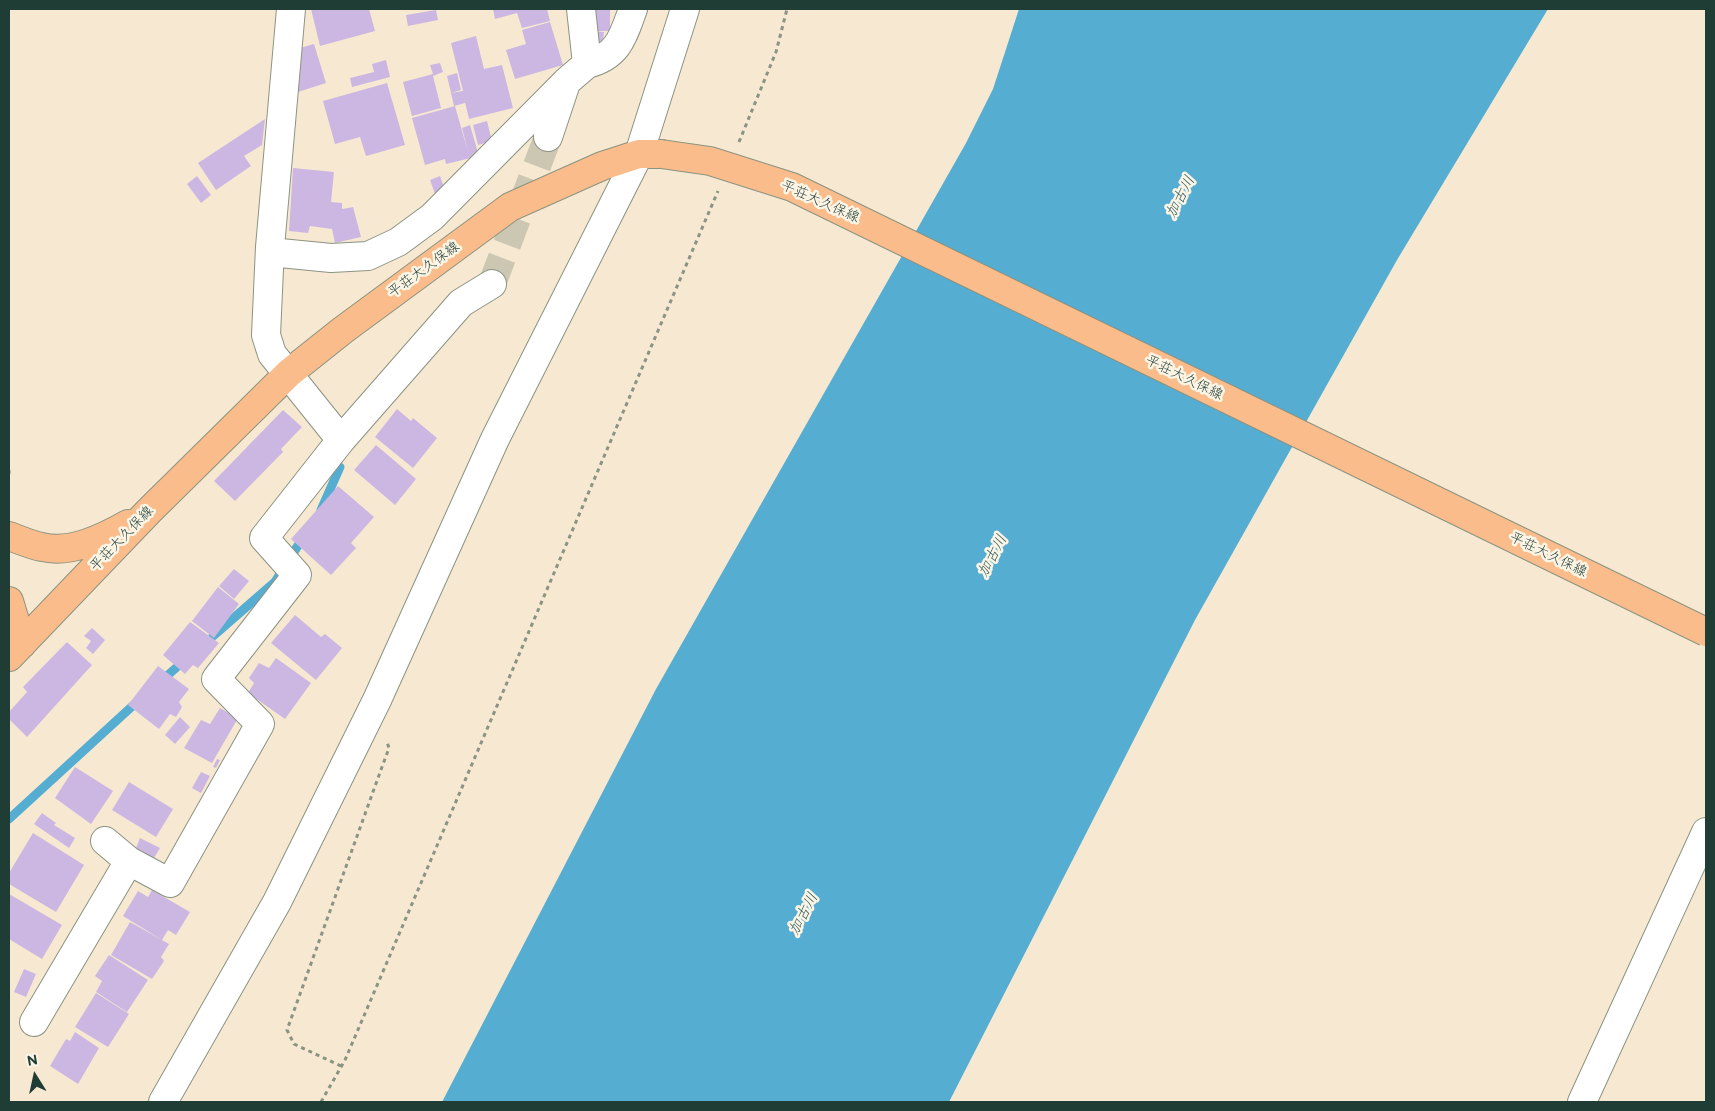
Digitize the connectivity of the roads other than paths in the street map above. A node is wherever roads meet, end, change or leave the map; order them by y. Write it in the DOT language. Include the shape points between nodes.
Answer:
graph roads {
  1 [pos="291,9"];
  2 [pos="581,9"];
  3 [pos="633,9"];
  4 [pos="685,9"];
  5 [pos="588,64"];
  6 [pos="566,82"];
  7 [pos="548,137"];
  8 [pos="650,154"];
  9 [pos="270,252"];
  10 [pos="492,284"];
  11 [pos="289,373"];
  12 [pos="341,440"];
  13 [pos="149,511"];
  14 [pos="9,536"];
  15 [pos="9,601"];
  16 [pos="1706,632"];
  17 [pos="15,650"];
  18 [pos="1706,832"];
  19 [pos="105,841"];
  20 [pos="129,861"];
  21 [pos="34,1022"];
  22 [pos="163,1102"];
  23 [pos="1582,1102"];
  1 -- 9 [label="street"];
  2 -- 5 [label="street"];
  3 -- 5 [label="street" via="615,50 600,61"];
  4 -- 8 [label="street"];
  5 -- 6 [label="street"];
  6 -- 7 [label="street"];
  6 -- 9 [label="street" via="432,217 398,242 368,256 331,258"];
  8 -- 11 [label="main road, 平荘大久保線" via="578,176 510,207 342,330"];
  8 -- 16 [label="main road, 平荘大久保線, bridge" via="710,161 792,187"];
  8 -- 22 [label="street" via="495,439 377,700 277,902"];
  9 -- 11 [label="street" via="266,335 272,354"];
  10 -- 12 [label="street" via="461,303"];
  11 -- 12 [label="street"];
  11 -- 13 [label="main road, 平荘大久保線"];
  12 -- 20 [label="street" via="264,538 297,576 216,679 260,724 170,883"];
  13 -- 14 [label="main road" via="110,533 76,546 43,548"];
  13 -- 17 [label="main road, 平荘大久保線"];
  15 -- 17 [label="main road"];
  18 -- 23 [label="street"];
  19 -- 20 [label="street"];
  20 -- 21 [label="street"];
}
